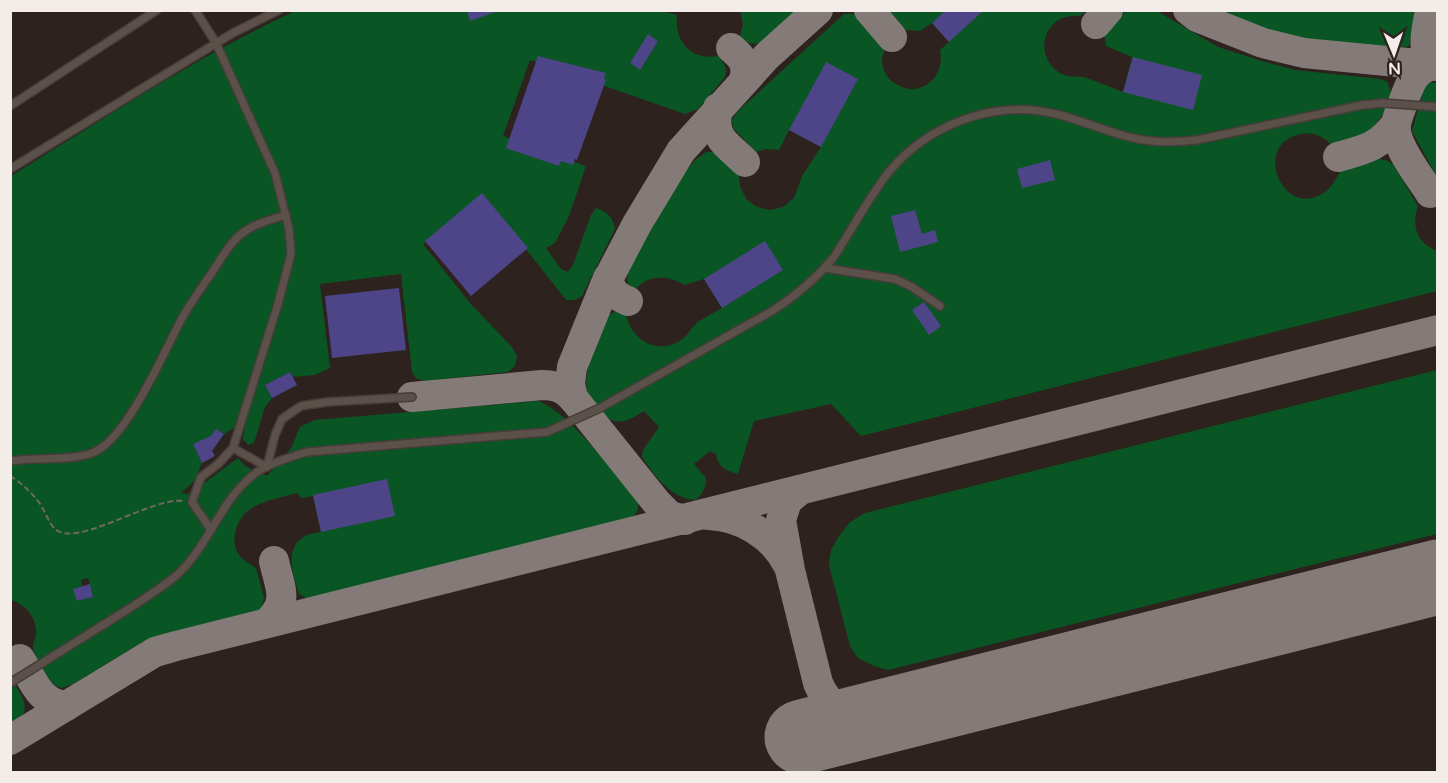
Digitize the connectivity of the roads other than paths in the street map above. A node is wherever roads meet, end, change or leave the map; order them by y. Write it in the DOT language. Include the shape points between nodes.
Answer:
graph roads {
  1 [pos="157,10"];
  2 [pos="195,10"];
  3 [pos="279,10"];
  4 [pos="216,43"];
  5 [pos="10,106"];
  6 [pos="1437,107"];
  7 [pos="10,169"];
  8 [pos="286,215"];
  9 [pos="825,268"];
  10 [pos="940,306"];
  11 [pos="412,397"];
  12 [pos="233,448"];
  13 [pos="10,461"];
  14 [pos="267,467"];
  15 [pos="211,530"];
  16 [pos="10,683"];
  1 -- 5 [label="lane"];
  2 -- 4 [label="lane"];
  3 -- 4 [label="lane"];
  4 -- 7 [label="lane"];
  4 -- 8 [label="lane" via="275,173"];
  6 -- 9 [label="lane" via="1362,105 1174,142 1130,137 1056,114 1028,110 978,115 941,129 905,155 888,173"];
  8 -- 12 [label="lane" via="291,254"];
  8 -- 13 [label="lane" via="239,235 223,255 182,319 133,410 104,447 74,456"];
  9 -- 10 [label="lane" via="895,279"];
  9 -- 14 [label="lane" via="796,296 772,311 600,408 547,432 307,452"];
  11 -- 14 [label="lane" via="301,406 282,419"];
  12 -- 14 [label="lane"];
  12 -- 15 [label="lane" via="201,477 192,502"];
  14 -- 15 [label="lane" via="241,487"];
  15 -- 16 [label="lane" via="174,578"];
}
